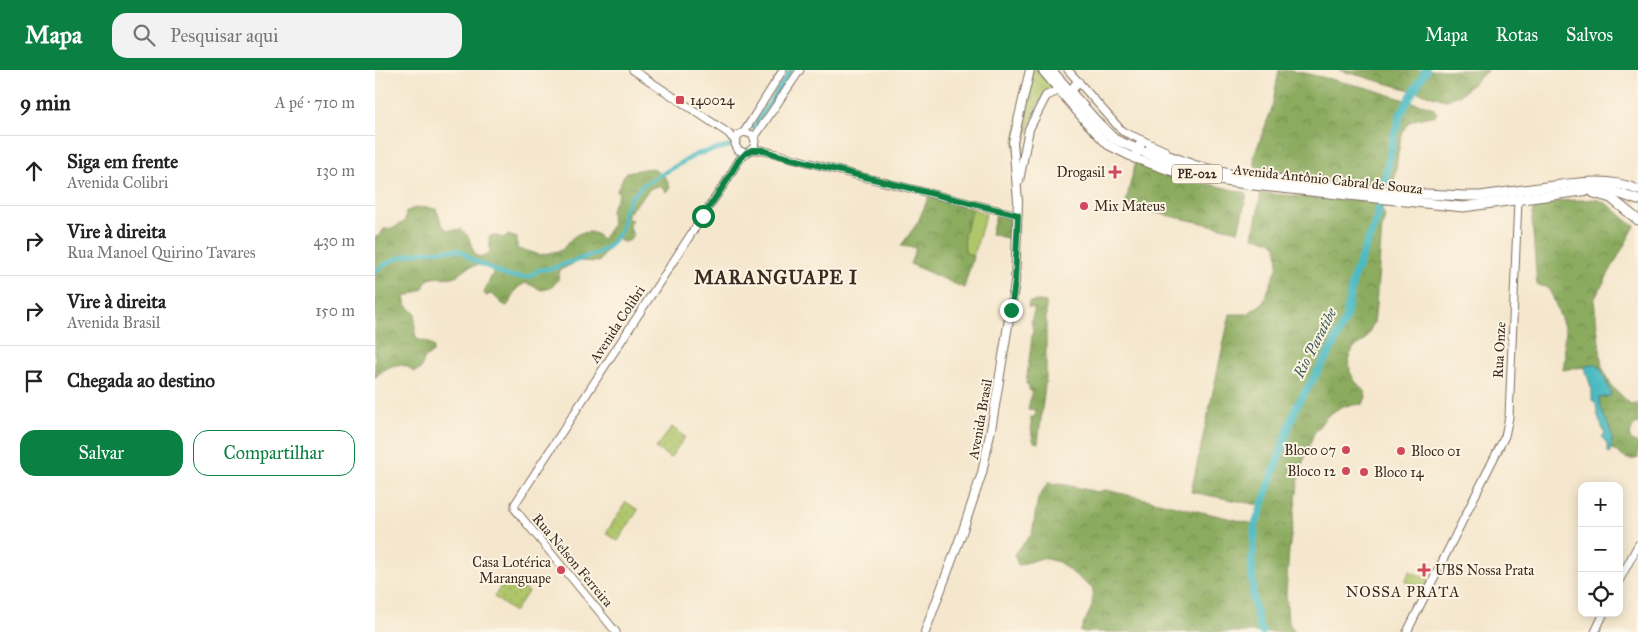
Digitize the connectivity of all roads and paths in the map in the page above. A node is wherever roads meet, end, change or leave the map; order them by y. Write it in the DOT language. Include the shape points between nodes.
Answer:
graph roads {
  1 [pos="633,70"];
  2 [pos="783,70"];
  3 [pos="800,70"];
  4 [pos="1030,70"];
  5 [pos="1042,70"];
  6 [pos="1051,70"];
  7 [pos="1059,70"];
  8 [pos="1067,70"];
  9 [pos="1076,85"];
  10 [pos="1059,90"];
  11 [pos="739,136"];
  12 [pos="752,146"];
  13 [pos="1138,148"];
  14 [pos="737,150"];
  15 [pos="739,160"];
  16 [pos="1638,190"];
  17 [pos="1576,192"];
  18 [pos="1379,194"];
  19 [pos="1501,194"];
  20 [pos="1518,200"];
  21 [pos="1638,200"];
  22 [pos="1018,201"];
  23 [pos="1018,215"];
  24 [pos="1638,220"];
  25 [pos="516,502"];
  26 [pos="1638,545"];
  27 [pos="1623,573"];
  28 [pos="1602,617"];
  29 [pos="616,632"];
  30 [pos="925,632"];
  31 [pos="1407,632"];
  32 [pos="1595,632"];
  1 -- 11 [label="street" via="728,133"];
  2 -- 11 [label="street"];
  3 -- 12 [label="street, Avenida Colibri"];
  4 -- 22 [label="main road, Avenida Brasil" via="1013,142"];
  5 -- 10 [label="main road, PE-022"];
  6 -- 13 [label="highway, Avenida Antônio Cabral de Souza / PE-022" via="1108,134"];
  7 -- 9 [label="highway, Avenida Antônio Cabral de Souza / PE-022"];
  8 -- 9 [label="street"];
  9 -- 13 [label="highway, Avenida Antônio Cabral de Souza / PE-022" via="1116,134"];
  10 -- 13 [label="main road, PE-022" via="1108,145"];
  10 -- 22 [label="main road, Avenida Brasil" via="1046,96 1029,129"];
  11 -- 12 [label="street" via="750,133"];
  11 -- 14 [label="street"];
  12 -- 14 [label="street"];
  12 -- 15 [label="street, Avenida Colibri"];
  12 -- 23 [label="street"];
  13 -- 18 [label="highway, Avenida Antônio Cabral de Souza / PE-022" via="1234,175"];
  13 -- 18 [label="highway, Avenida Antônio Cabral de Souza / PE-022" via="1204,176 1231,182"];
  14 -- 15 [label="street"];
  15 -- 25 [label="street, Avenida Colibri"];
  16 -- 19 [label="highway, Avenida Antônio Cabral de Souza / PE-022" via="1599,182"];
  17 -- 20 [label="highway, Avenida Antônio Cabral de Souza / PE-022"];
  17 -- 21 [label="highway, Avenida Antônio Cabral de Souza / PE-022" via="1609,190"];
  17 -- 24 [label="highway" via="1605,196"];
  18 -- 19 [label="highway, Avenida Antônio Cabral de Souza / PE-022" via="1463,207"];
  19 -- 20 [label="highway, Avenida Antônio Cabral de Souza / PE-022"];
  20 -- 31 [label="street, Rua Onze" via="1509,417 1505,436"];
  22 -- 23 [label="main road, Avenida Brasil"];
  23 -- 30 [label="main road, Avenida Brasil" via="1015,282 984,465"];
  25 -- 29 [label="street, Rua Nelson Ferreira" via="518,513"];
  26 -- 27 [label="street"];
  28 -- 32 [label="street"];
}
